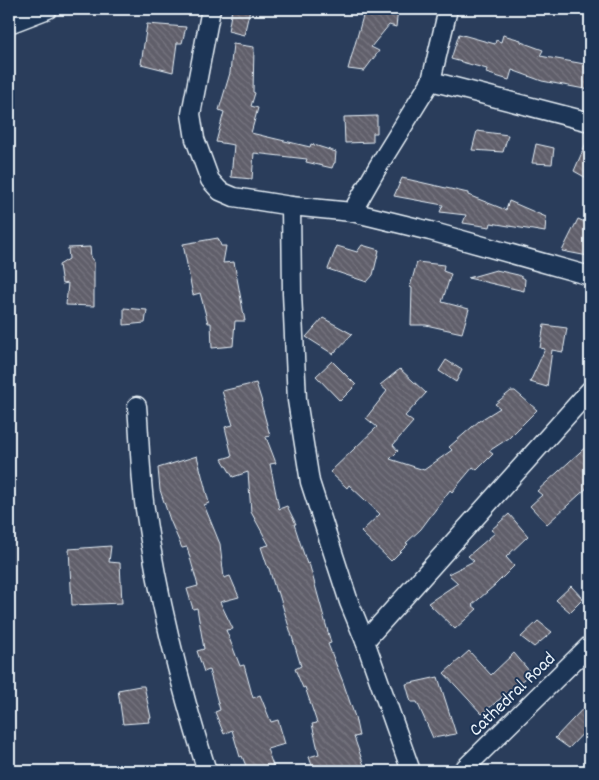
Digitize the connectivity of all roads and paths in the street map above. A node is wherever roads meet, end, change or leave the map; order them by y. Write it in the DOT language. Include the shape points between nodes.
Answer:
graph roads {
  1 [pos="48,9"];
  2 [pos="211,9"];
  3 [pos="448,9"];
  4 [pos="9,24"];
  5 [pos="431,82"];
  6 [pos="590,122"];
  7 [pos="291,206"];
  8 [pos="352,212"];
  9 [pos="590,276"];
  10 [pos="590,390"];
  11 [pos="137,406"];
  12 [pos="365,641"];
  13 [pos="590,645"];
  14 [pos="208,771"];
  15 [pos="411,771"];
  16 [pos="462,771"];
  1 -- 4 [label="street"];
  2 -- 7 [label="street" via="191,114 203,164 210,180 220,191 250,201"];
  3 -- 5 [label="street"];
  5 -- 6 [label="street"];
  5 -- 8 [label="street"];
  7 -- 8 [label="street"];
  7 -- 12 [label="street" via="297,400 310,482"];
  8 -- 9 [label="street"];
  10 -- 12 [label="street"];
  11 -- 14 [label="street" via="145,508 166,629"];
  12 -- 15 [label="street"];
  13 -- 16 [label="street, Cathedral Road"];
}
